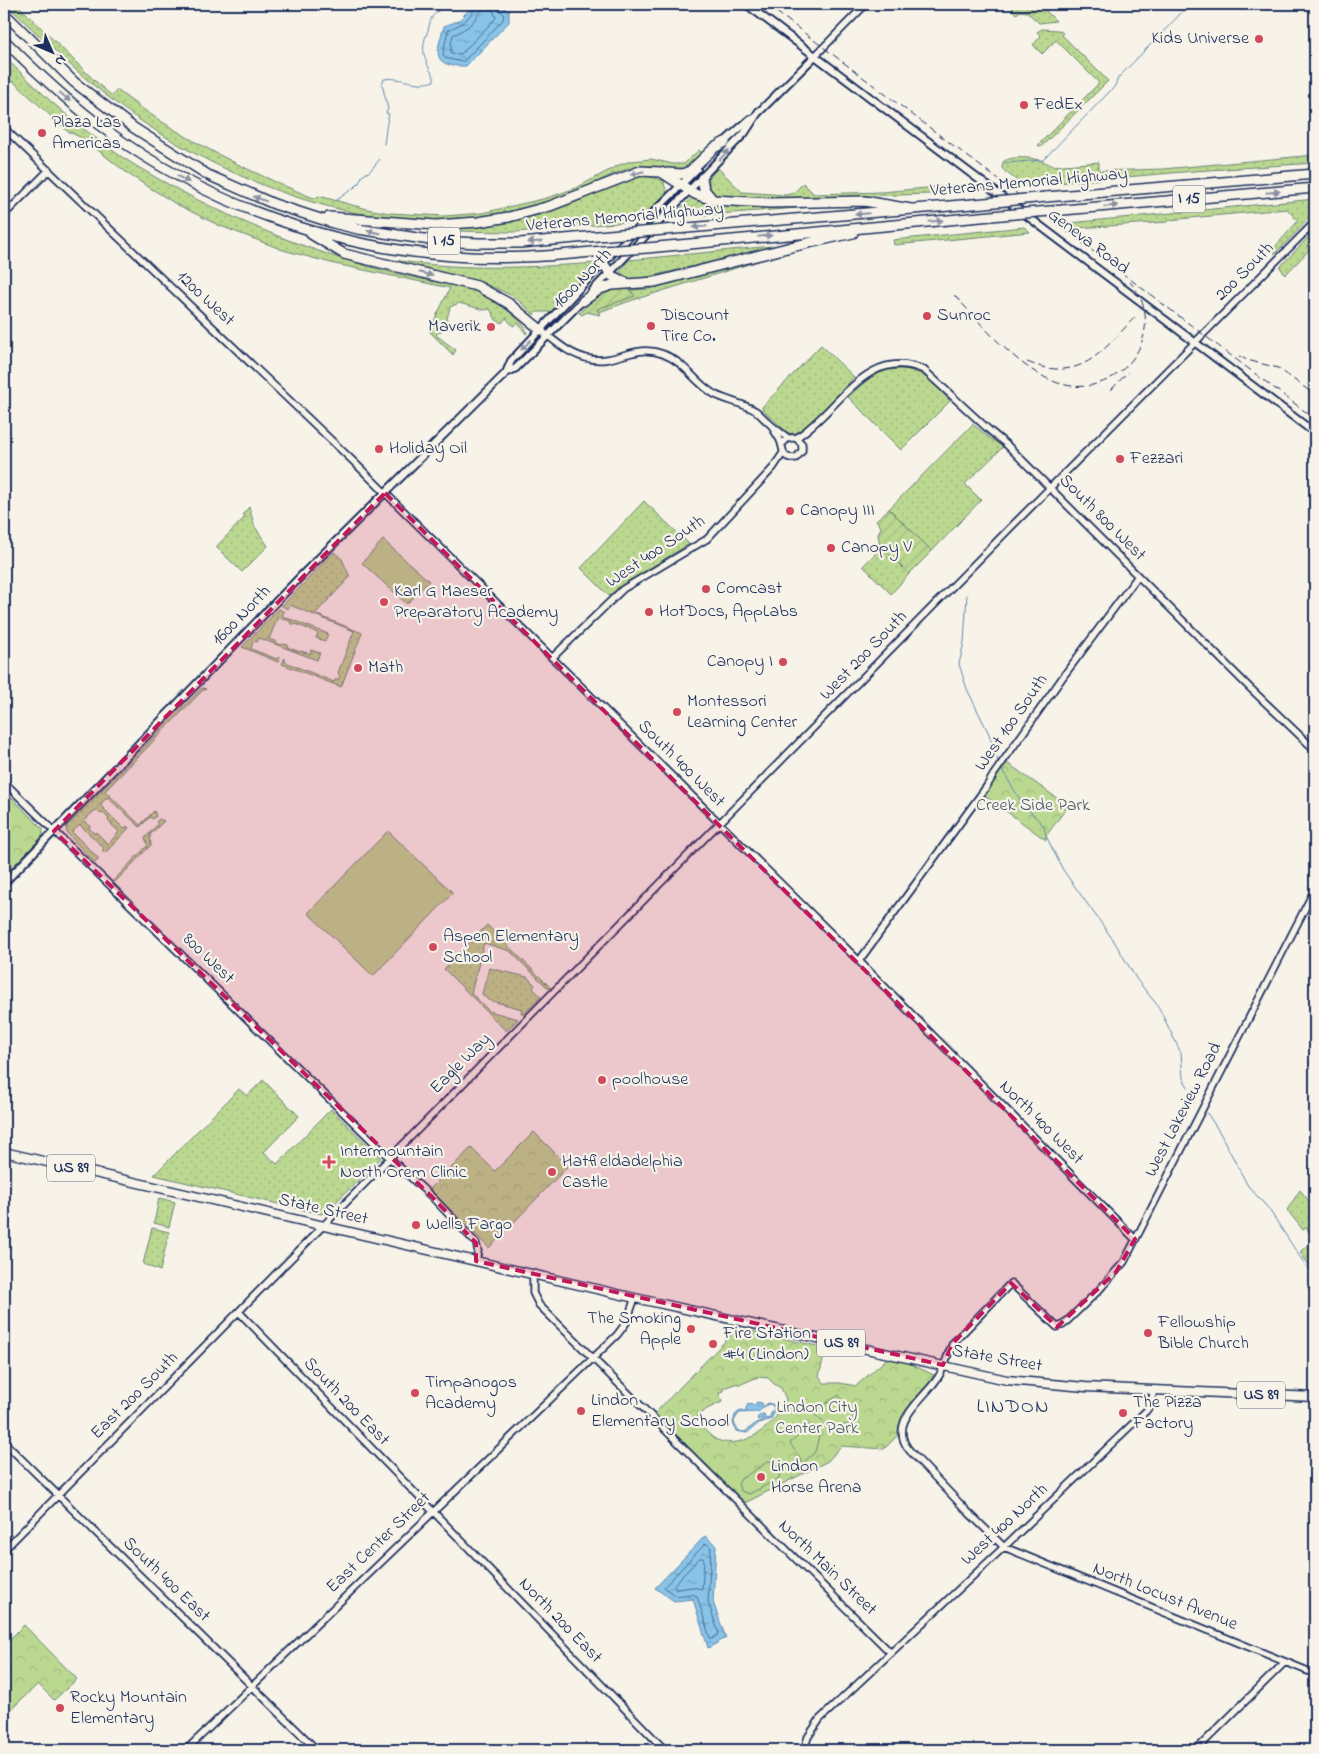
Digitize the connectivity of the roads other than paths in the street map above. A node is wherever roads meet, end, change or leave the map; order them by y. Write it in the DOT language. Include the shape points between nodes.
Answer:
graph roads {
  1 [pos="746,4"];
  2 [pos="866,4"];
  3 [pos="4,13"];
  4 [pos="4,40"];
  5 [pos="815,56"];
  6 [pos="759,111"];
  7 [pos="4,128"];
  8 [pos="725,142"];
  9 [pos="49,170"];
  10 [pos="662,172"];
  11 [pos="1315,174"];
  12 [pos="702,178"];
  13 [pos="682,185"];
  14 [pos="1315,188"];
  15 [pos="690,191"];
  16 [pos="713,200"];
  17 [pos="911,209"];
  18 [pos="4,215"];
  19 [pos="306,215"];
  20 [pos="1315,222"];
  21 [pos="888,225"];
  22 [pos="300,228"];
  23 [pos="603,263"];
  24 [pos="609,273"];
  25 [pos="635,284"];
  26 [pos="582,301"];
  27 [pos="541,330"];
  28 [pos="548,336"];
  29 [pos="1196,343"];
  30 [pos="506,373"];
  31 [pos="929,374"];
  32 [pos="771,426"];
  33 [pos="811,429"];
  34 [pos="1315,433"];
  35 [pos="788,438"];
  36 [pos="796,438"];
  37 [pos="782,444"];
  38 [pos="802,444"];
  39 [pos="783,453"];
  40 [pos="789,458"];
  41 [pos="773,468"];
  42 [pos="1051,487"];
  43 [pos="385,493"];
  44 [pos="415,523"];
  45 [pos="1138,576"];
  46 [pos="552,658"];
  47 [pos="1315,750"];
  48 [pos="4,782"];
  49 [pos="720,824"];
  50 [pos="54,831"];
  51 [pos="4,883"];
  52 [pos="1315,889"];
  53 [pos="859,961"];
  54 [pos="553,992"];
  55 [pos="926,1027"];
  56 [pos="4,1152"];
  57 [pos="390,1158"];
  58 [pos="323,1225"];
  59 [pos="1135,1239"];
  60 [pos="476,1261"];
  61 [pos="532,1273"];
  62 [pos="635,1298"];
  63 [pos="238,1312"];
  64 [pos="592,1358"];
  65 [pos="944,1365"];
  66 [pos="1154,1390"];
  67 [pos="1315,1397"];
  68 [pos="4,1442"];
  69 [pos="58,1495"];
  70 [pos="433,1511"];
  71 [pos="1004,1547"];
  72 [pos="4,1550"];
  73 [pos="891,1652"];
  74 [pos="1285,1662"];
  75 [pos="1315,1674"];
  76 [pos="253,1686"];
  77 [pos="186,1750"];
  78 [pos="317,1750"];
  79 [pos="665,1750"];
  80 [pos="804,1750"];
  81 [pos="1196,1750"];
  1 -- 5 [label="main road, Geneva Road"];
  2 -- 5 [label="street, 1600 North"];
  19 -- 3 [label="highway, Veterans Memorial Highway / I 15, one-way" via="208,176 134,128 74,82"];
  4 -- 22 [label="highway, Veterans Memorial Highway / I 15, one-way" via="74,106 149,159 227,200"];
  5 -- 6 [label="main road, 1600 North"];
  5 -- 29 [label="main road, Geneva Road"];
  6 -- 8 [label="main road, 1600 North"];
  12 -- 6 [label="main road, 1600 North, one-way" via="744,134"];
  7 -- 9 [label="street, 1200 West"];
  8 -- 10 [label="highway" via="690,171 683,174"];
  8 -- 13 [label="main road, 1600 North"];
  9 -- 18 [label="street"];
  9 -- 43 [label="street, 1200 West"];
  10 -- 13 [label="highway"];
  10 -- 19 [label="highway, one-way" via="640,171 550,206 478,222 436,225"];
  11 -- 17 [label="highway, Veterans Memorial Highway / I 15, bridge"];
  12 -- 15 [label="main road, 1600 North"];
  12 -- 16 [label="highway" via="704,189"];
  13 -- 15 [label="highway"];
  13 -- 23 [label="main road, 1600 North"];
  21 -- 14 [label="highway, Veterans Memorial Highway / I 15, one-way, bridge"];
  15 -- 16 [label="highway"];
  15 -- 24 [label="main road, 1600 North"];
  16 -- 17 [label="highway" via="770,203 864,200"];
  17 -- 19 [label="highway, Veterans Memorial Highway / I 15, one-way, bridge" via="520,243 453,242 388,234"];
  20 -- 29 [label="street, 200 South"];
  22 -- 21 [label="highway, Veterans Memorial Highway / I 15, one-way, bridge" via="381,247 453,256 524,257"];
  21 -- 25 [label="highway" via="655,282"];
  22 -- 27 [label="highway, one-way" via="344,254 477,286 508,303"];
  23 -- 24 [label="highway"];
  23 -- 27 [label="main road, 1600 North"];
  24 -- 25 [label="highway" via="616,279"];
  24 -- 26 [label="main road, 1600 North"];
  25 -- 26 [label="highway" via="606,287"];
  26 -- 28 [label="main road, 1600 North"];
  27 -- 28 [label="street"];
  27 -- 30 [label="main road, 1600 North, one-way" via="511,361"];
  28 -- 30 [label="main road, 1600 North" via="516,368"];
  28 -- 32 [label="street" via="567,351 587,359 609,359 644,351 669,357 714,394 757,412"];
  29 -- 34 [label="main road, Geneva Road"];
  29 -- 42 [label="street, West 200 South"];
  30 -- 43 [label="main road, 1600 North"];
  31 -- 33 [label="street, West 400 South" via="908,365 880,366 861,378"];
  31 -- 42 [label="street, South 800 West"];
  32 -- 35 [label="street"];
  32 -- 37 [label="street"];
  33 -- 36 [label="street, West 400 South"];
  33 -- 38 [label="street, West 400 South"];
  35 -- 36 [label="street"];
  35 -- 37 [label="street"];
  36 -- 38 [label="street"];
  37 -- 39 [label="street"];
  38 -- 40 [label="street, West 400 South" via="799,456"];
  39 -- 40 [label="street"];
  39 -- 41 [label="street, West 400 South"];
  40 -- 41 [label="street, West 400 South"];
  41 -- 46 [label="street, West 400 South" via="707,540 623,589"];
  42 -- 45 [label="street, South 800 West"];
  42 -- 49 [label="street, West 200 South"];
  43 -- 44 [label="street, 1200 West"];
  43 -- 50 [label="main road, 1600 North"];
  44 -- 46 [label="street, South 400 West"];
  45 -- 47 [label="street, South 800 West"];
  45 -- 53 [label="street, West 100 South"];
  46 -- 49 [label="street, South 400 West"];
  48 -- 50 [label="street, 800 West"];
  49 -- 53 [label="street, South 400 West"];
  49 -- 54 [label="street, West 200 South"];
  50 -- 51 [label="main road, 1600 North"];
  50 -- 57 [label="street, 800 West"];
  52 -- 59 [label="street, West Lakeview Road"];
  53 -- 55 [label="street, South 400 West"];
  54 -- 57 [label="street, Eagle Way"];
  55 -- 59 [label="street, North 400 West"];
  56 -- 58 [label="main road, State Street / US 89"];
  57 -- 58 [label="street"];
  57 -- 60 [label="street, 800 West" via="476,1243"];
  58 -- 60 [label="main road, State Street / US 89"];
  58 -- 63 [label="street, East 200 South"];
  59 -- 65 [label="street, West Lakeview Road" via="1116,1272 1063,1326 1057,1327 1011,1283 953,1343"];
  60 -- 61 [label="main road, State Street / US 89"];
  61 -- 62 [label="main road, State Street / US 89"];
  61 -- 64 [label="street, North Main Street" via="533,1293 539,1305"];
  62 -- 64 [label="street, East Center Street" via="626,1323"];
  62 -- 65 [label="main road, State Street / US 89"];
  63 -- 69 [label="street, East 200 South"];
  63 -- 70 [label="street, South 200 East"];
  64 -- 70 [label="street, East Center Street"];
  64 -- 73 [label="street, North Main Street"];
  65 -- 66 [label="main road, State Street / US 89" via="1007,1380"];
  65 -- 71 [label="street" via="939,1377 907,1414 904,1443"];
  66 -- 67 [label="main road, State Street / US 89"];
  66 -- 71 [label="street, West 400 North" via="1150,1406 1139,1418"];
  68 -- 69 [label="street, South 400 East"];
  69 -- 72 [label="street, East 200 South"];
  69 -- 76 [label="street, South 400 East"];
  70 -- 76 [label="street, East Center Street"];
  70 -- 79 [label="street, North 200 East"];
  71 -- 73 [label="street, West 400 North"];
  71 -- 74 [label="street, North Locust Avenue"];
  73 -- 80 [label="street, West 400 North" via="820,1719"];
  74 -- 75 [label="street, North Locust Avenue"];
  74 -- 81 [label="street"];
  76 -- 77 [label="street, East Center Street"];
  76 -- 78 [label="street, South 400 East"];
}
